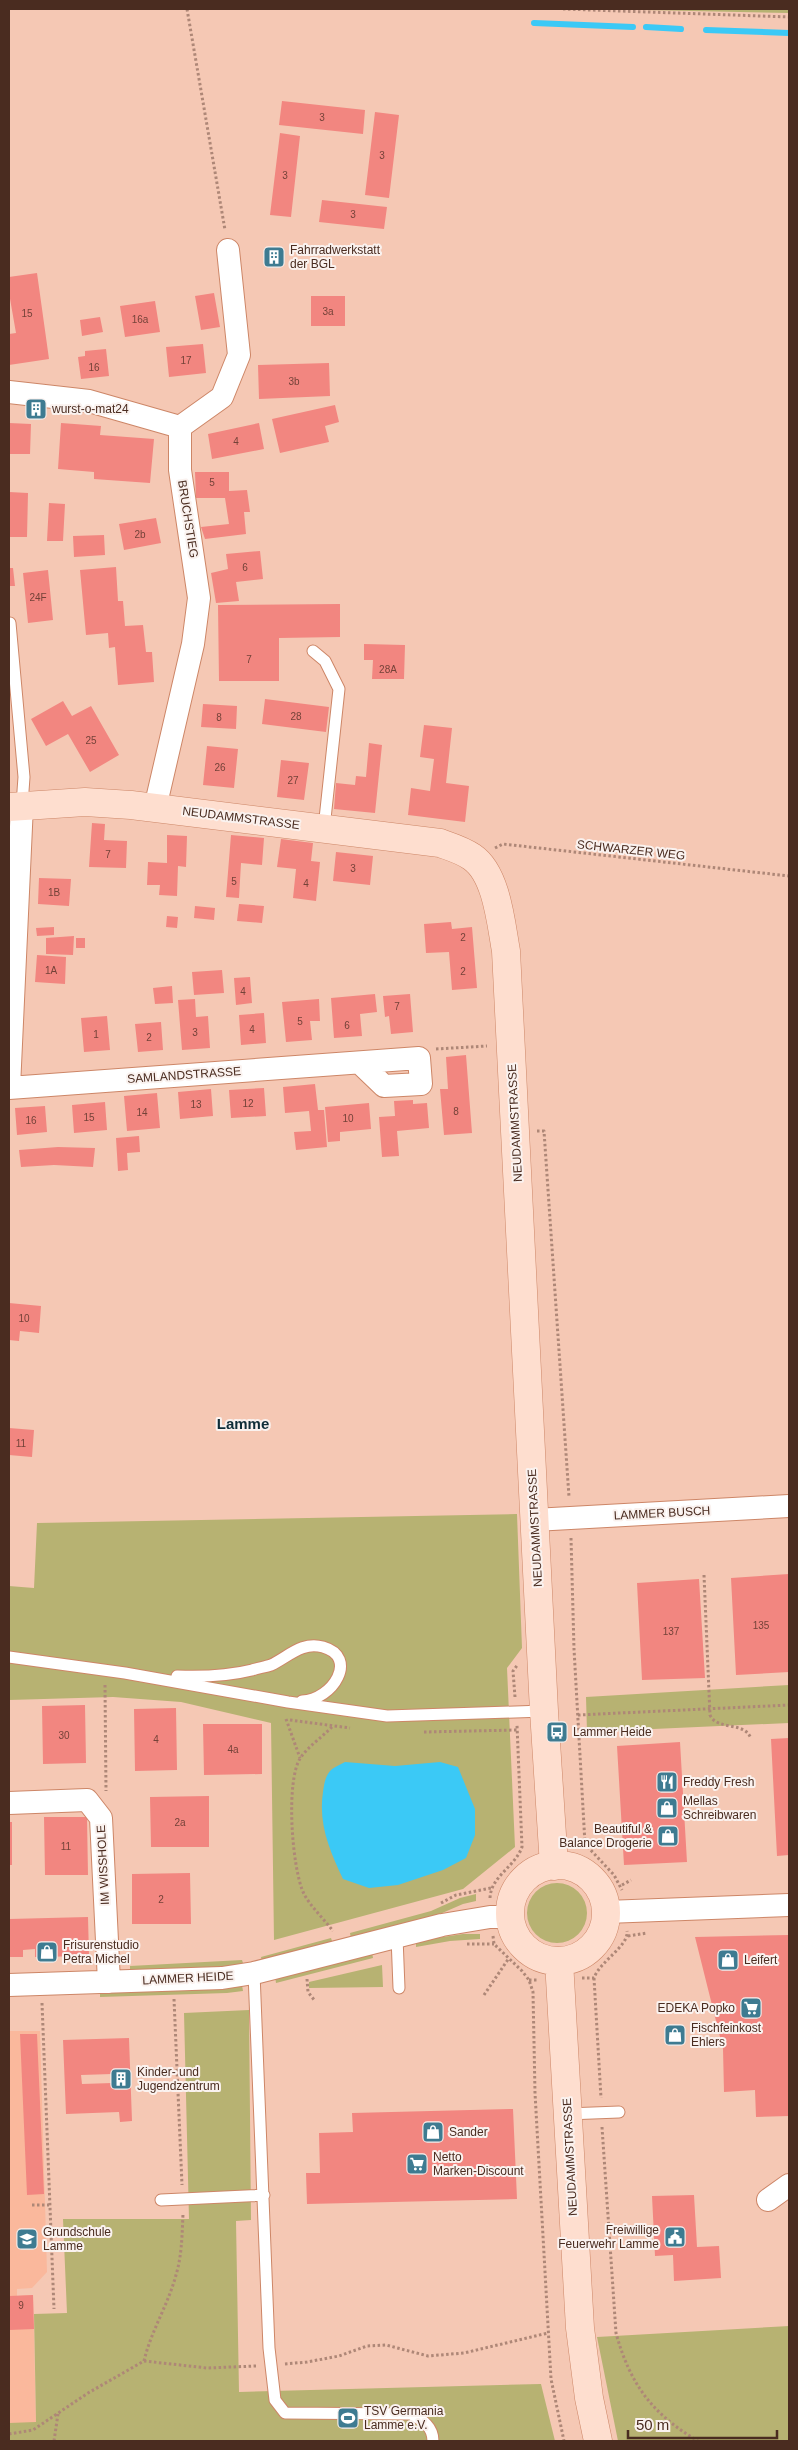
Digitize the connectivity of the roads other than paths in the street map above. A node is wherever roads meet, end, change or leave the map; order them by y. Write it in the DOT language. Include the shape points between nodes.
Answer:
graph roads {
  1 [pos="228,250"];
  2 [pos="9,392"];
  3 [pos="180,427"];
  4 [pos="10,623"];
  5 [pos="313,651"];
  6 [pos="16,806"];
  7 [pos="155,808"];
  8 [pos="324,828"];
  9 [pos="419,1058"];
  10 [pos="9,1087"];
  11 [pos="789,1506"];
  12 [pos="534,1520"];
  13 [pos="9,1657"];
  14 [pos="125,1673"];
  15 [pos="288,1702"];
  16 [pos="544,1711"];
  17 [pos="9,1803"];
  18 [pos="554,1866"];
  19 [pos="789,1905"];
  20 [pos="606,1912"];
  21 [pos="500,1917"];
  22 [pos="397,1937"];
  23 [pos="560,1961"];
  24 [pos="254,1973"];
  25 [pos="109,1982"];
  26 [pos="9,1985"];
  27 [pos="399,1988"];
  28 [pos="619,2112"];
  29 [pos="567,2114"];
  30 [pos="789,2185"];
  31 [pos="264,2195"];
  32 [pos="161,2200"];
  33 [pos="768,2200"];
  34 [pos="434,2441"];
  35 [pos="598,2441"];
  1 -- 3 [label="street" via="239,355 222,397"];
  2 -- 3 [label="street" via="89,401"];
  3 -- 7 [label="street, BRUCHSTIEG" via="180,470 200,598 193,644"];
  4 -- 6 [label="lane" via="24,777"];
  5 -- 8 [label="lane" via="325,661 339,689"];
  6 -- 7 [label="main road, NEUDAMMSTRASSE" via="85,802"];
  6 -- 10 [label="street, SAMLANDSTRASSE"];
  7 -- 8 [label="main road, NEUDAMMSTRASSE"];
  8 -- 12 [label="main road, NEUDAMMSTRASSE" via="440,843 459,849 474,858 490,882 506,951"];
  9 -- 10 [label="street, SAMLANDSTRASSE"];
  11 -- 12 [label="street, LAMMER BUSCH"];
  12 -- 16 [label="main road, NEUDAMMSTRASSE"];
  13 -- 14 [label="lane"];
  14 -- 15 [label="lane"];
  14 -- 15 [label="lane" via="204,1677 269,1666 299,1648 318,1646 331,1651 340,1670 332,1688 323,1696 308,1701"];
  15 -- 16 [label="lane" via="387,1716"];
  16 -- 18 [label="main road, NEUDAMMSTRASSE"];
  17 -- 25 [label="street, IM WISSHOLE" via="86,1800 101,1818"];
  18 -- 20 [label="main road" via="574,1868 591,1878 602,1893"];
  18 -- 21 [label="main road" via="537,1870 524,1880"];
  19 -- 20 [label="street"];
  20 -- 23 [label="main road" via="603,1930 593,1946 580,1956"];
  21 -- 22 [label="street, LAMMER HEIDE"];
  21 -- 23 [label="main road" via="526,1949 541,1958"];
  22 -- 24 [label="street, LAMMER HEIDE"];
  22 -- 27 [label="lane"];
  23 -- 29 [label="main road, NEUDAMMSTRASSE"];
  24 -- 25 [label="street, LAMMER HEIDE" via="222,1978"];
  24 -- 31 [label="lane"];
  25 -- 26 [label="street, LAMMER HEIDE"];
  28 -- 29 [label="lane"];
  29 -- 35 [label="main road, NEUDAMMSTRASSE" via="580,2328"];
  30 -- 33 [label="street"];
  31 -- 32 [label="lane"];
  31 -- 34 [label="lane" via="270,2365 275,2400 285,2413 411,2414 424,2421"];
}
